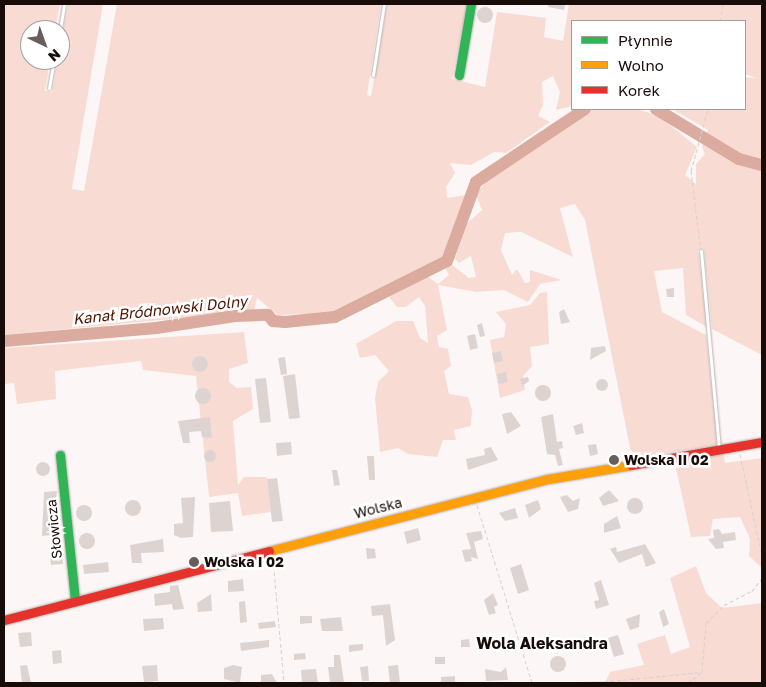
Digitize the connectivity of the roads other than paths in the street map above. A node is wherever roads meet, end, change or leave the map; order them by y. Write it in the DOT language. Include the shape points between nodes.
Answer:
graph roads {
  1 [pos="64,4"];
  2 [pos="384,4"];
  3 [pos="470,4"];
  4 [pos="62,20"];
  5 [pos="52,70"];
  6 [pos="459,75"];
  7 [pos="373,76"];
  8 [pos="49,88"];
  9 [pos="701,252"];
  10 [pos="762,442"];
  11 [pos="720,448"];
  12 [pos="60,455"];
  13 [pos="75,600"];
  14 [pos="4,620"];
  1 -- 4 [label="lane"];
  2 -- 7 [label="lane"];
  3 -- 6 [label="street"];
  5 -- 8 [label="lane"];
  9 -- 11 [label="lane"];
  10 -- 11 [label="street, Wolska"];
  11 -- 13 [label="street, Wolska" via="614,465"];
  12 -- 13 [label="street, Słowicza"];
  13 -- 14 [label="street, Wolska"];
}
